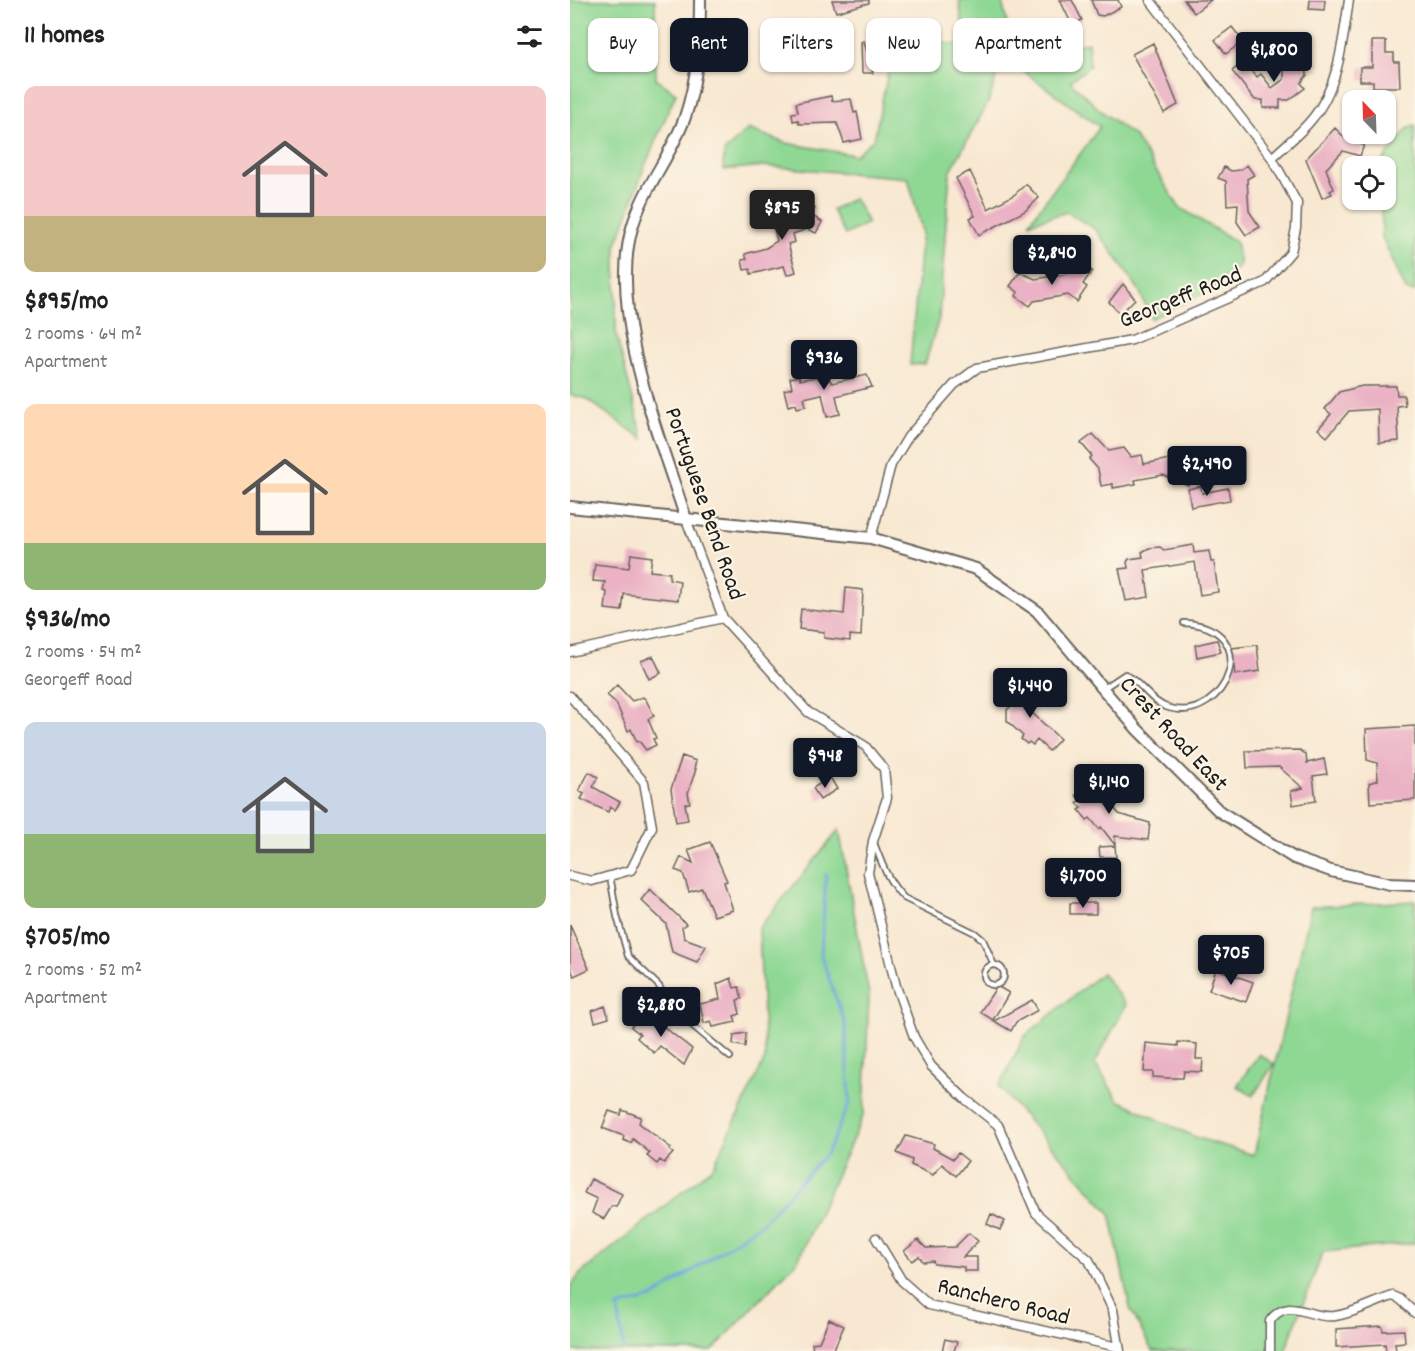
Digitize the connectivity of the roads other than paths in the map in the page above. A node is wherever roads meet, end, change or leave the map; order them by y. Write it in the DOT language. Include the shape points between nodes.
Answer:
graph roads {
  1 [pos="699,0"];
  2 [pos="1150,0"];
  3 [pos="1349,0"];
  4 [pos="1272,158"];
  5 [pos="570,507"];
  6 [pos="687,519"];
  7 [pos="871,538"];
  8 [pos="723,618"];
  9 [pos="1184,623"];
  10 [pos="570,652"];
  11 [pos="1104,688"];
  12 [pos="570,696"];
  13 [pos="873,841"];
  14 [pos="570,876"];
  15 [pos="610,876"];
  16 [pos="1415,885"];
  17 [pos="994,964"];
  18 [pos="730,1057"];
  19 [pos="876,1238"];
  20 [pos="1415,1313"];
  21 [pos="1119,1349"];
  22 [pos="1270,1351"];
  1 -- 6 [label="street, Portuguese Bend Road" via="696,73 685,118 632,228 627,259 630,333 653,419"];
  2 -- 4 [label="street, Georgeff Road"];
  3 -- 4 [label="street" via="1340,58 1330,86 1314,118"];
  4 -- 7 [label="street, Georgeff Road" via="1297,203 1296,228 1291,252 1265,282 1132,340 977,368 929,412 902,447 891,465"];
  5 -- 6 [label="street, Crest Road East"];
  6 -- 7 [label="street, Crest Road East"];
  6 -- 8 [label="street, Portuguese Bend Road"];
  7 -- 11 [label="street, Crest Road East" via="976,569 1017,596 1055,629"];
  8 -- 10 [label="street"];
  8 -- 13 [label="street, Portuguese Bend Road" via="808,712 865,746 884,769 887,798"];
  9 -- 11 [label="lane" via="1207,625 1227,644 1230,662 1218,694 1196,705 1174,708 1162,705 1125,674"];
  11 -- 16 [label="street, Crest Road East" via="1203,798 1284,853 1331,871 1390,884"];
  12 -- 15 [label="street" via="644,782 652,827 631,870"];
  13 -- 17 [label="lane" via="889,882 897,891 975,933 983,940"];
  13 -- 21 [label="street, Portuguese Bend Road" via="868,873 896,986 914,1037 931,1066 998,1125 1036,1213 1089,1260 1113,1310"];
  14 -- 15 [label="street" via="592,881"];
  15 -- 18 [label="lane" via="628,956 659,986 669,1006"];
  17 -- 17 [label="lane" via="984,975 994,985 1004,975"];
  19 -- 21 [label="street, Ranchero Road" via="902,1281 929,1305"];
  20 -- 22 [label="street" via="1393,1296 1334,1317 1292,1308 1281,1310 1270,1321"];
}
